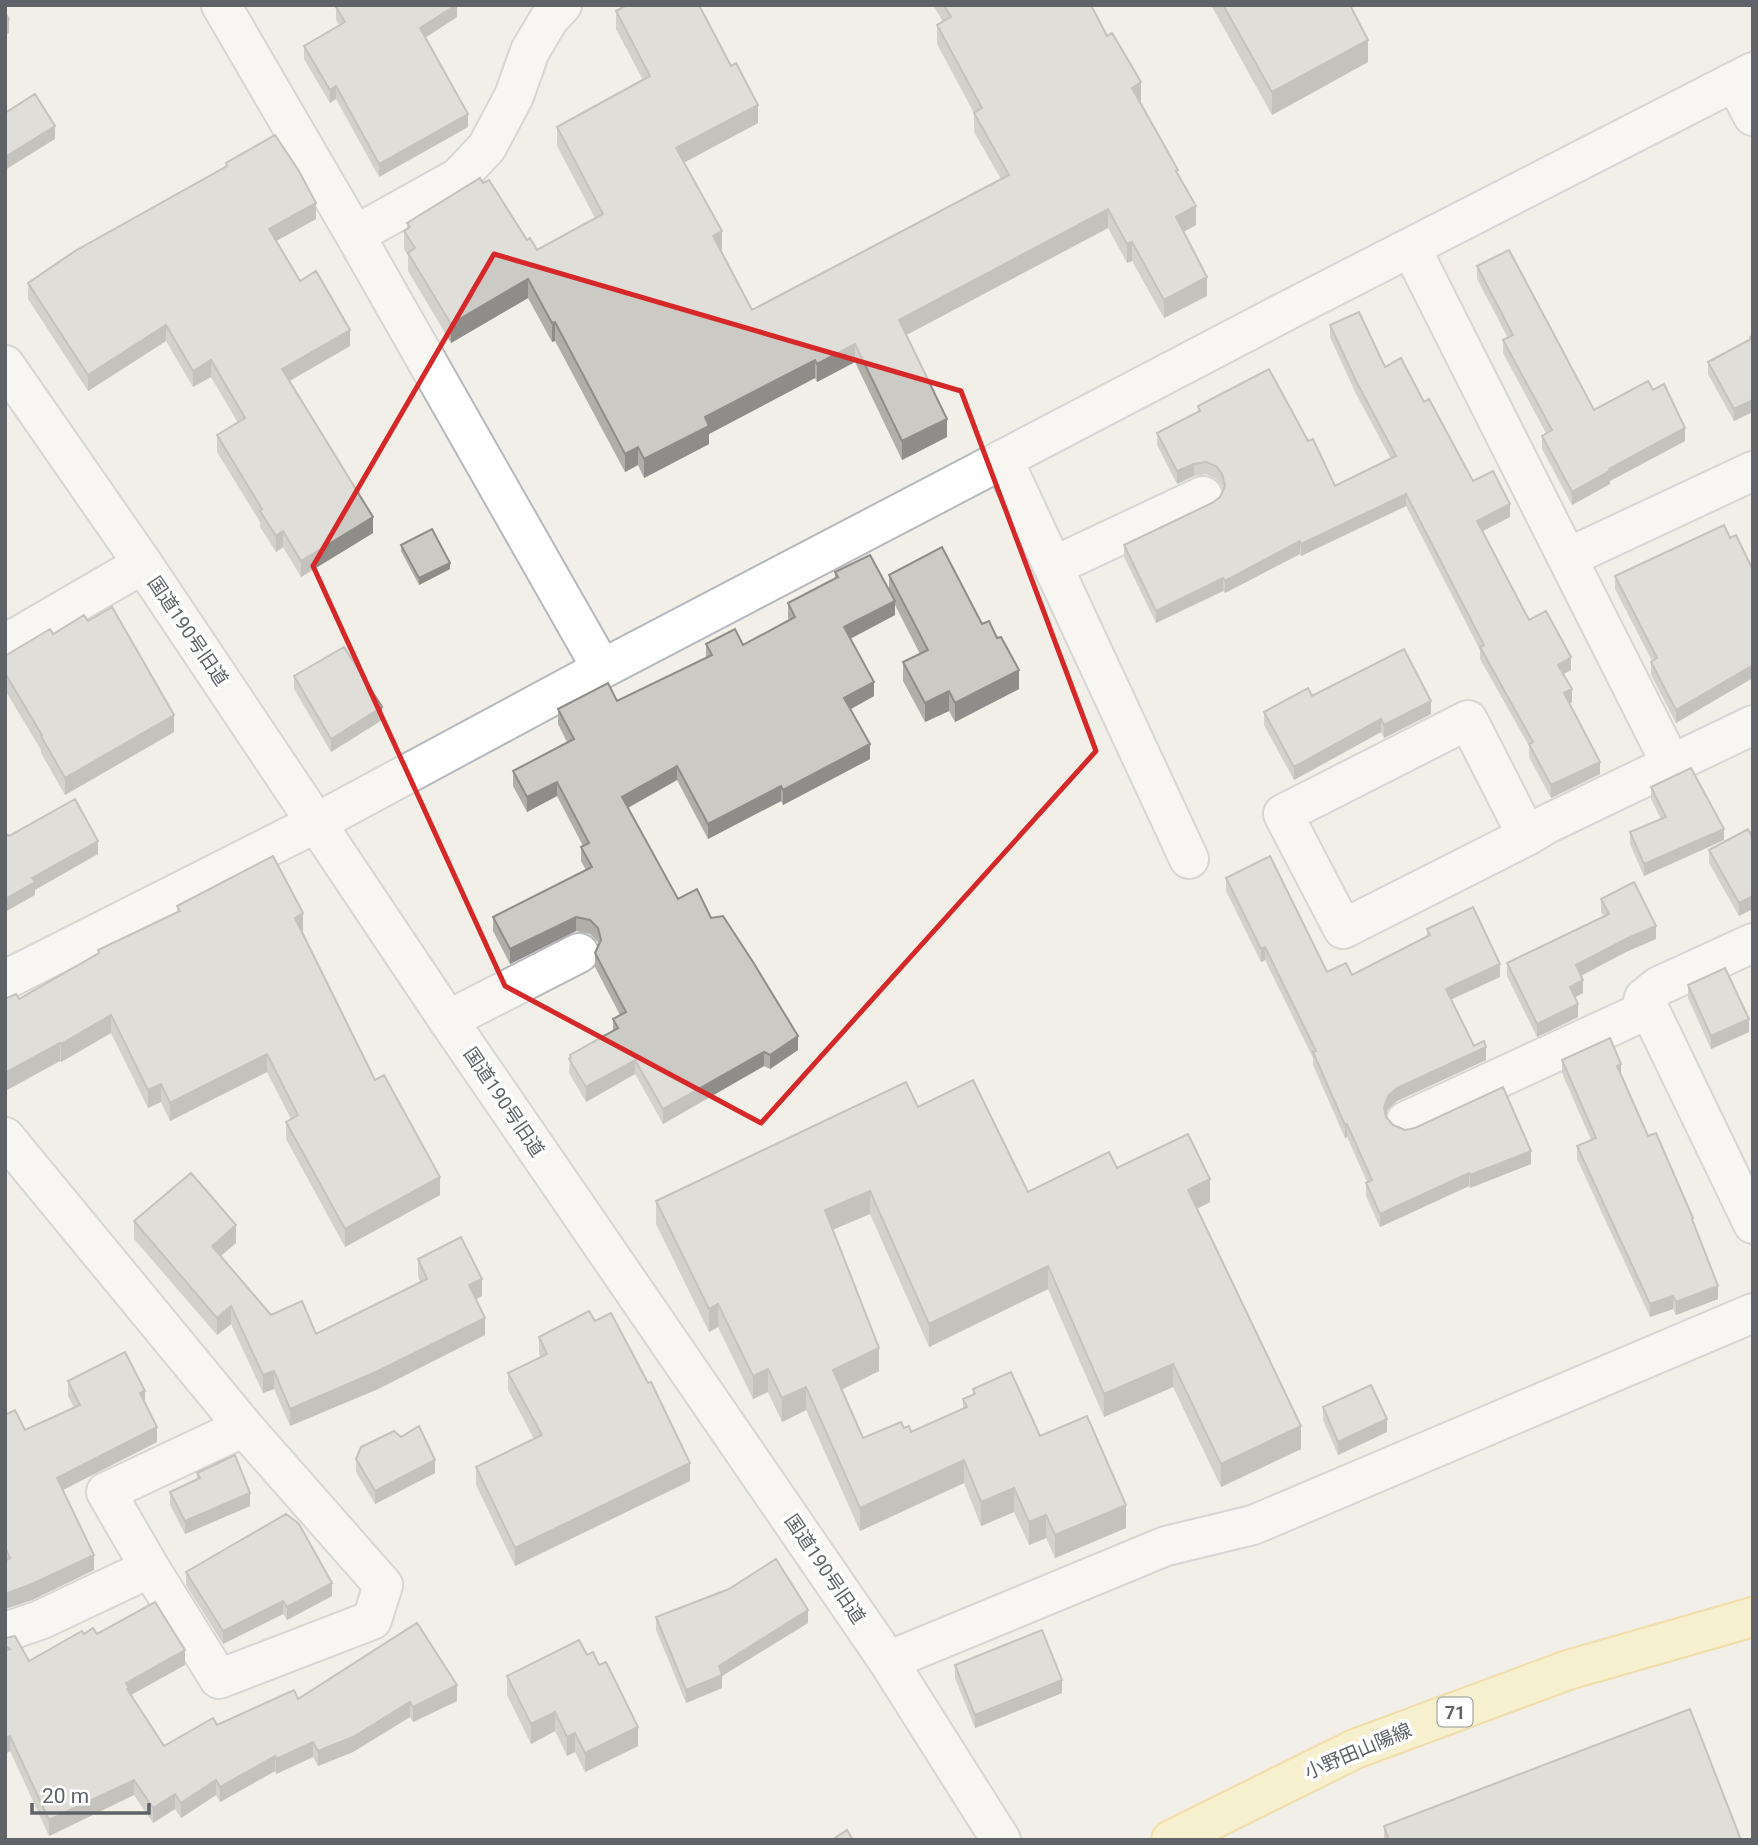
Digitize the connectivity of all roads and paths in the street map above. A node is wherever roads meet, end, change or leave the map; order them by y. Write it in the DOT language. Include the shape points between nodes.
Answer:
graph roads {
  1 [pos="222,5"];
  2 [pos="562,5"];
  3 [pos="1744,77"];
  4 [pos="1753,116"];
  5 [pos="355,235"];
  6 [pos="1411,248"];
  7 [pos="5,365"];
  8 [pos="1003,459"];
  9 [pos="1753,471"];
  10 [pos="1203,496"];
  11 [pos="1567,558"];
  12 [pos="143,564"];
  13 [pos="1054,566"];
  14 [pos="5,644"];
  15 [pos="602,669"];
  16 [pos="1753,725"];
  17 [pos="1671,764"];
  18 [pos="316,823"];
  19 [pos="1527,835"];
  20 [pos="1189,859"];
  21 [pos="1753,943"];
  22 [pos="579,953"];
  23 [pos="5,979"];
  24 [pos="1644,998"];
  25 [pos="448,1020"];
  26 [pos="1406,1121"];
  27 [pos="5,1137"];
  28 [pos="1753,1224"];
  29 [pos="1753,1313"];
  30 [pos="244,1427"];
  31 [pos="150,1569"];
  32 [pos="1753,1617"];
  33 [pos="5,1632"];
  34 [pos="888,1661"];
  35 [pos="1001,1840"];
  36 [pos="1171,1840"];
  1 -- 5 [label="street"];
  2 -- 5 [label="street" via="530,51 514,96 487,148 459,177"];
  3 -- 4 [label="street"];
  3 -- 6 [label="street"];
  5 -- 15 [label="street"];
  6 -- 8 [label="street"];
  6 -- 11 [label="street"];
  7 -- 12 [label="street, 国道190号旧道"];
  8 -- 13 [label="street"];
  8 -- 15 [label="street"];
  9 -- 11 [label="street"];
  10 -- 13 [label="street"];
  11 -- 17 [label="street"];
  12 -- 14 [label="street"];
  12 -- 18 [label="street, 国道190号旧道"];
  13 -- 20 [label="street"];
  15 -- 18 [label="street"];
  16 -- 17 [label="street"];
  17 -- 19 [label="street"];
  18 -- 23 [label="street"];
  18 -- 25 [label="street, 国道190号旧道"];
  19 -- 19 [label="street" via="1343,929 1283,814 1468,720"];
  21 -- 24 [label="street" via="1659,986"];
  22 -- 25 [label="street"];
  24 -- 26 [label="street" via="1640,1013"];
  24 -- 28 [label="street"];
  25 -- 34 [label="street, 国道190号旧道"];
  27 -- 30 [label="street"];
  29 -- 34 [label="street" via="1253,1525 1166,1546"];
  30 -- 31 [label="street" via="106,1492"];
  30 -- 31 [label="street" via="383,1585 372,1620 219,1679"];
  31 -- 33 [label="street"];
  32 -- 36 [label="main road, 小野田山陽線 / 71" via="1568,1670 1355,1749"];
  34 -- 35 [label="street, 国道190号旧道"];
}
